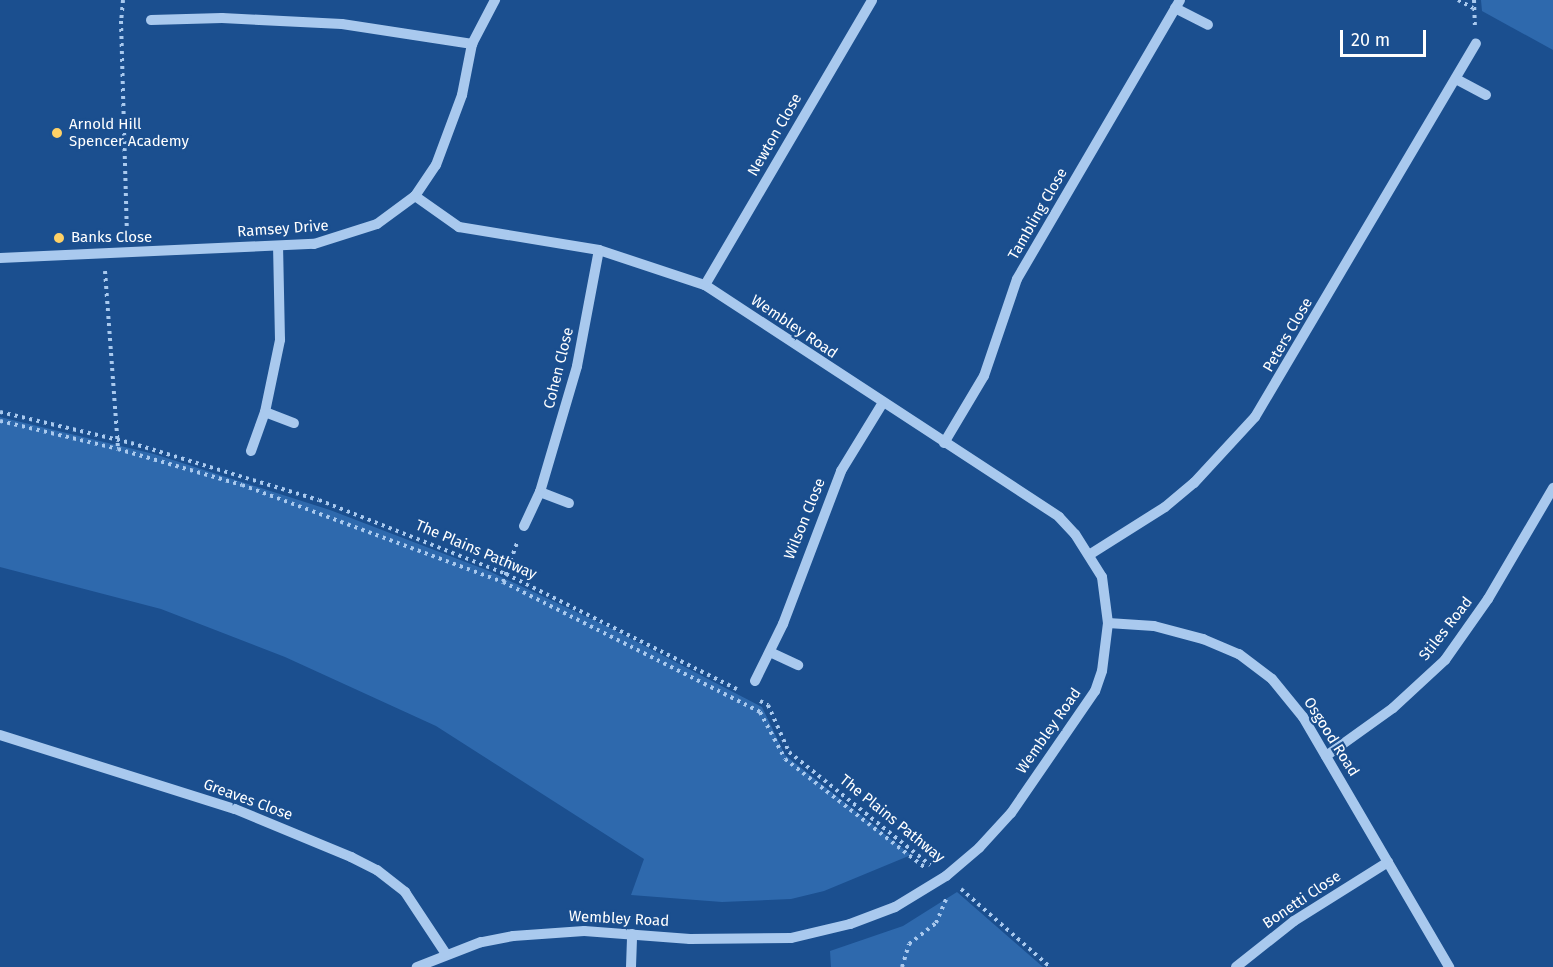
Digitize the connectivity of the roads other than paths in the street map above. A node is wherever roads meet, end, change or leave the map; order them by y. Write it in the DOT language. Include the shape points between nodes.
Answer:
graph roads {
  1 [pos="495,0"];
  2 [pos="872,0"];
  3 [pos="1178,4"];
  4 [pos="151,20"];
  5 [pos="1208,26"];
  6 [pos="472,44"];
  7 [pos="1476,44"];
  8 [pos="1456,79"];
  9 [pos="1486,95"];
  10 [pos="415,196"];
  11 [pos="278,246"];
  12 [pos="599,250"];
  13 [pos="0,258"];
  14 [pos="705,285"];
  15 [pos="882,404"];
  16 [pos="265,412"];
  17 [pos="294,423"];
  18 [pos="944,443"];
  19 [pos="251,451"];
  20 [pos="1553,488"];
  21 [pos="540,492"];
  22 [pos="569,503"];
  23 [pos="524,526"];
  24 [pos="1089,555"];
  25 [pos="1108,623"];
  26 [pos="772,653"];
  27 [pos="798,665"];
  28 [pos="755,681"];
  29 [pos="0,735"];
  30 [pos="1326,756"];
  31 [pos="1388,862"];
  32 [pos="632,934"];
  33 [pos="446,954"];
  34 [pos="417,967"];
  35 [pos="631,967"];
  36 [pos="1236,967"];
  37 [pos="1449,967"];
  1 -- 6 [label="street, Ramsey Drive"];
  2 -- 14 [label="street, Newton Close"];
  3 -- 5 [label="street, Tambling Close"];
  3 -- 18 [label="street, Tambling Close" via="1017,279 984,376"];
  4 -- 6 [label="street" via="185,14 342,24"];
  6 -- 10 [label="street, Ramsey Drive" via="450,134 436,165"];
  7 -- 8 [label="street, Peters Close"];
  8 -- 9 [label="street"];
  8 -- 24 [label="street, Peters Close" via="1271,394 1244,431 1218,461 1165,507"];
  10 -- 11 [label="street, Ramsey Drive" via="363,231 314,244"];
  10 -- 12 [label="street, Wembley Road" via="470,230"];
  11 -- 13 [label="street, Ramsey Drive"];
  11 -- 16 [label="street" via="281,326"];
  12 -- 14 [label="street, Wembley Road"];
  12 -- 21 [label="street, Cohen Close" via="577,366"];
  14 -- 15 [label="street, Wembley Road"];
  15 -- 18 [label="street, Wembley Road"];
  15 -- 26 [label="street, Wilson Close" via="828,498"];
  16 -- 17 [label="street"];
  16 -- 19 [label="street"];
  18 -- 24 [label="street, Wembley Road" via="1059,517"];
  20 -- 30 [label="street, Stiles Road" via="1488,599 1445,660 1393,708"];
  21 -- 22 [label="street"];
  21 -- 23 [label="street, Cohen Close"];
  24 -- 25 [label="street, Wembley Road" via="1102,578"];
  25 -- 30 [label="street, Osgood Road" via="1178,631 1239,654 1288,697"];
  25 -- 32 [label="street, Wembley Road" via="1102,671 1085,708 1011,813 979,849 926,891 850,924 791,938"];
  26 -- 27 [label="street"];
  26 -- 28 [label="street, Wilson Close"];
  29 -- 33 [label="street, Greaves Close" via="235,809 351,857 377,870 405,892"];
  30 -- 31 [label="street, Osgood Road"];
  31 -- 36 [label="street, Bonetti Close" via="1294,921"];
  31 -- 37 [label="street, Osgood Road"];
  32 -- 33 [label="street, Wembley Road" via="550,932 481,942"];
  32 -- 35 [label="street"];
  33 -- 34 [label="street, Wembley Road"];
}
